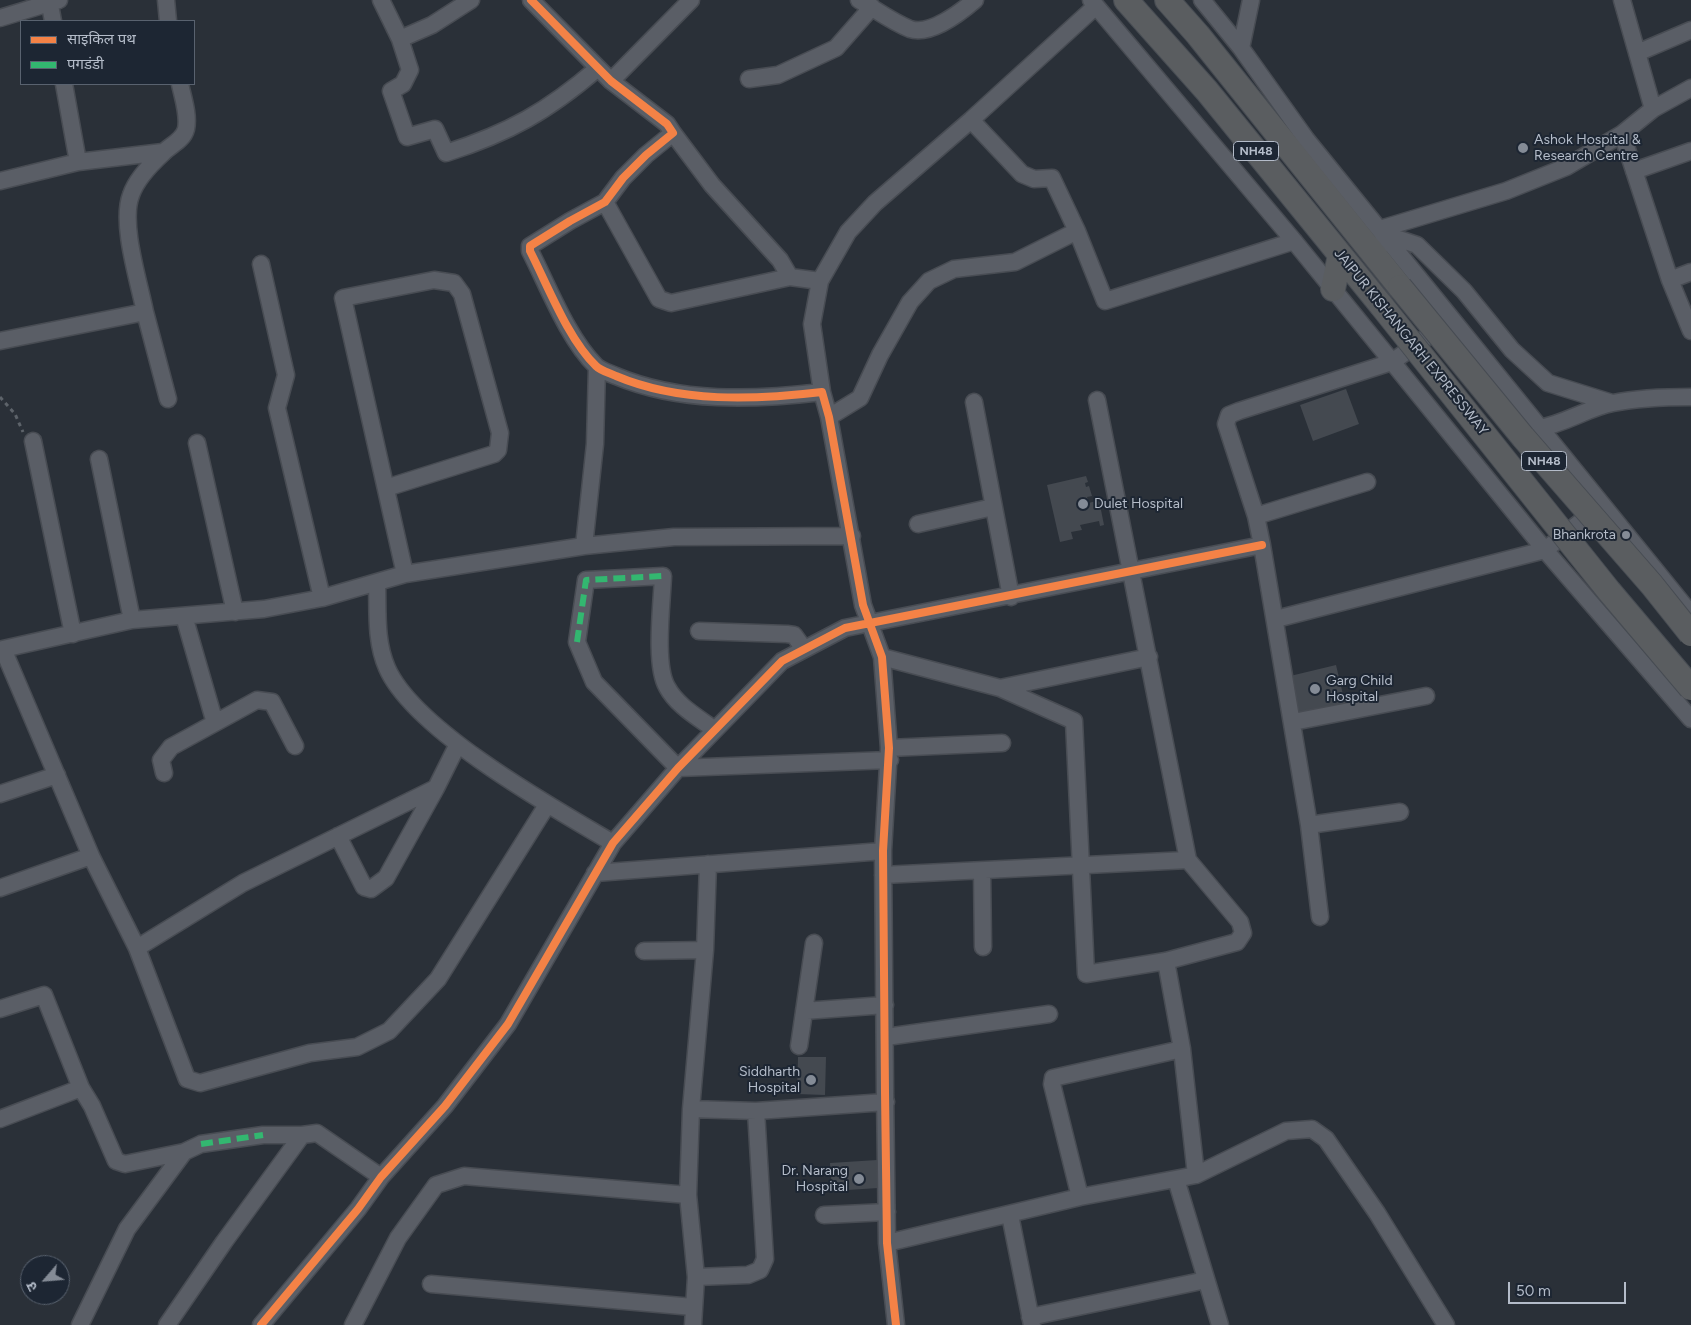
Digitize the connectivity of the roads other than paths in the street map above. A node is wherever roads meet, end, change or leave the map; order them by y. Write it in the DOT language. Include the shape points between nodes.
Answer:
graph roads {
  1 [pos="166,0"];
  2 [pos="382,0"];
  3 [pos="471,0"];
  4 [pos="531,0"];
  5 [pos="692,0"];
  6 [pos="975,0"];
  7 [pos="1126,0"];
  8 [pos="1167,0"];
  9 [pos="1202,0"];
  10 [pos="1251,0"];
  11 [pos="1622,0"];
  12 [pos="53,1"];
  13 [pos="1094,3"];
  14 [pos="865,4"];
  15 [pos="0,18"];
  16 [pos="53,20"];
  17 [pos="168,20"];
  18 [pos="1691,30"];
  19 [pos="400,39"];
  20 [pos="1241,48"];
  21 [pos="1636,53"];
  22 [pos="598,68"];
  23 [pos="749,79"];
  24 [pos="611,81"];
  25 [pos="64,85"];
  26 [pos="180,85"];
  27 [pos="1691,88"];
  28 [pos="1653,108"];
  29 [pos="971,120"];
  30 [pos="673,133"];
  31 [pos="1622,134"];
  32 [pos="1691,151"];
  33 [pos="163,152"];
  34 [pos="78,162"];
  35 [pos="1634,171"];
  36 [pos="0,181"];
  37 [pos="605,202"];
  38 [pos="1077,230"];
  39 [pos="1370,233"];
  40 [pos="1294,241"];
  41 [pos="1390,243"];
  42 [pos="1340,255"];
  43 [pos="261,264"];
  44 [pos="1691,272"];
  45 [pos="790,277"];
  46 [pos="1670,280"];
  47 [pos="820,281"];
  48 [pos="1333,289"];
  49 [pos="145,312"];
  50 [pos="1451,319"];
  51 [pos="1691,331"];
  52 [pos="0,341"];
  53 [pos="1392,362"];
  54 [pos="597,368"];
  55 [pos="822,392"];
  56 [pos="1691,397"];
  57 [pos="168,399"];
  58 [pos="1097,400"];
  59 [pos="974,402"];
  60 [pos="1612,403"];
  61 [pos="829,417"];
  62 [pos="1539,428"];
  63 [pos="33,440"];
  64 [pos="197,443"];
  65 [pos="99,459"];
  66 [pos="1367,482"];
  67 [pos="386,488"];
  68 [pos="1602,505"];
  69 [pos="994,507"];
  70 [pos="1256,516"];
  71 [pos="918,524"];
  72 [pos="852,536"];
  73 [pos="1262,545"];
  74 [pos="584,546"];
  75 [pos="1545,550"];
  76 [pos="1132,569"];
  77 [pos="405,574"];
  78 [pos="377,582"];
  79 [pos="1011,596"];
  80 [pos="322,598"];
  81 [pos="235,612"];
  82 [pos="1691,614"];
  83 [pos="184,616"];
  84 [pos="1276,619"];
  85 [pos="132,620"];
  86 [pos="871,624"];
  87 [pos="699,631"];
  88 [pos="73,634"];
  89 [pos="1691,634"];
  90 [pos="1,645"];
  91 [pos="804,649"];
  92 [pos="882,657"];
  93 [pos="1149,657"];
  94 [pos="1000,688"];
  95 [pos="1691,688"];
  96 [pos="1426,696"];
  97 [pos="1691,719"];
  98 [pos="1293,722"];
  99 [pos="215,724"];
  100 [pos="715,730"];
  101 [pos="1002,743"];
  102 [pos="458,744"];
  103 [pos="295,746"];
  104 [pos="890,754"];
  105 [pos="678,768"];
  106 [pos="164,773"];
  107 [pos="57,775"];
  108 [pos="436,788"];
  109 [pos="0,794"];
  110 [pos="548,805"];
  111 [pos="1400,812"];
  112 [pos="1309,825"];
  113 [pos="338,836"];
  114 [pos="613,843"];
  115 [pos="883,851"];
  116 [pos="91,856"];
  117 [pos="1188,860"];
  118 [pos="708,864"];
  119 [pos="1080,864"];
  120 [pos="982,871"];
  121 [pos="595,873"];
  122 [pos="883,875"];
  123 [pos="0,888"];
  124 [pos="1320,917"];
  125 [pos="814,943"];
  126 [pos="983,947"];
  127 [pos="136,948"];
  128 [pos="705,950"];
  129 [pos="644,951"];
  130 [pos="1166,960"];
  131 [pos="886,1005"];
  132 [pos="0,1009"];
  133 [pos="804,1010"];
  134 [pos="1049,1014"];
  135 [pos="886,1037"];
  136 [pos="799,1046"];
  137 [pos="1182,1049"];
  138 [pos="81,1088"];
  139 [pos="886,1102"];
  140 [pos="691,1109"];
  141 [pos="756,1111"];
  142 [pos="0,1119"];
  143 [pos="302,1135"];
  144 [pos="184,1152"];
  145 [pos="1196,1175"];
  146 [pos="381,1177"];
  147 [pos="1176,1180"];
  148 [pos="688,1195"];
  149 [pos="1080,1197"];
  150 [pos="887,1212"];
  151 [pos="824,1215"];
  152 [pos="1010,1216"];
  153 [pos="887,1243"];
  154 [pos="696,1277"];
  155 [pos="1206,1280"];
  156 [pos="431,1284"];
  157 [pos="693,1307"];
  158 [pos="1031,1321"];
  159 [pos="80,1325"];
  160 [pos="168,1325"];
  161 [pos="261,1325"];
  162 [pos="353,1325"];
  163 [pos="693,1325"];
  164 [pos="896,1325"];
  165 [pos="1220,1325"];
  166 [pos="1446,1325"];
  1 -- 17 [label="street"];
  2 -- 19 [label="street"];
  3 -- 19 [label="street" via="432,25"];
  4 -- 22 [label="street"];
  5 -- 24 [label="street"];
  6 -- 14 [label="street" via="955,17 932,27 911,30"];
  7 -- 42 [label="highway, JAIPUR KISHANGARH EXPRESSWAY / NH48" via="1206,91"];
  8 -- 39 [label="highway, JAIPUR KISHANGARH EXPRESSWAY / NH48"];
  9 -- 20 [label="street"];
  10 -- 20 [label="street"];
  11 -- 21 [label="street"];
  12 -- 15 [label="street"];
  12 -- 16 [label="street"];
  13 -- 29 [label="street"];
  13 -- 40 [label="street"];
  14 -- 23 [label="street" via="836,48 778,75"];
  18 -- 21 [label="street"];
  19 -- 22 [label="street" via="410,70 403,84 391,91 407,137 435,130 446,153 511,129 535,116"];
  20 -- 39 [label="street"];
  21 -- 28 [label="street"];
  22 -- 24 [label="street"];
  24 -- 30 [label="street" via="667,124"];
  25 -- 34 [label="street"];
  26 -- 33 [label="street" via="186,130 177,143"];
  27 -- 28 [label="street"];
  28 -- 31 [label="street"];
  29 -- 38 [label="street" via="1022,174 1034,179 1052,178"];
  29 -- 47 [label="street" via="875,203 848,232"];
  30 -- 37 [label="street" via="623,178"];
  30 -- 45 [label="street" via="712,185 780,260"];
  31 -- 35 [label="street"];
  31 -- 39 [label="street" via="1566,167 1506,191"];
  32 -- 35 [label="street"];
  33 -- 34 [label="street"];
  33 -- 49 [label="street" via="130,196 128,231"];
  34 -- 36 [label="street"];
  35 -- 46 [label="street"];
  37 -- 45 [label="street" via="659,299 671,303"];
  37 -- 54 [label="street" via="530,246 577,342"];
  38 -- 40 [label="street" via="1105,302"];
  38 -- 61 [label="street" via="1015,262 954,270 929,281 910,302 860,398"];
  39 -- 41 [label="street" via="1380,242"];
  39 -- 89 [label="highway, JAIPUR KISHANGARH EXPRESSWAY / NH48, bridge" via="1400,287"];
  40 -- 48 [label="street"];
  41 -- 50 [label="street"];
  41 -- 60 [label="street" via="1399,239 1417,245 1464,291 1512,350 1548,382"];
  42 -- 48 [label="highway"];
  42 -- 95 [label="highway, JAIPUR KISHANGARH EXPRESSWAY / NH48, bridge"];
  43 -- 80 [label="street" via="286,375 277,408"];
  44 -- 46 [label="street"];
  45 -- 47 [label="street"];
  46 -- 51 [label="street"];
  47 -- 55 [label="street" via="812,324"];
  48 -- 53 [label="street"];
  49 -- 52 [label="street"];
  49 -- 57 [label="street"];
  50 -- 53 [label="street"];
  50 -- 62 [label="street"];
  53 -- 70 [label="street" via="1229,415 1226,424"];
  53 -- 75 [label="street"];
  54 -- 55 [label="street" via="637,384 717,397 779,397"];
  54 -- 74 [label="street" via="594,444"];
  55 -- 61 [label="street"];
  56 -- 60 [label="street"];
  58 -- 76 [label="street"];
  59 -- 69 [label="street"];
  60 -- 62 [label="street"];
  61 -- 72 [label="street"];
  62 -- 68 [label="street"];
  63 -- 88 [label="street"];
  64 -- 81 [label="street"];
  65 -- 85 [label="street"];
  66 -- 70 [label="street"];
  67 -- 67 [label="street" via="494,454 498,450 500,433 462,294 454,284 434,280 343,298"];
  67 -- 77 [label="street"];
  68 -- 75 [label="street"];
  68 -- 82 [label="street"];
  69 -- 71 [label="street"];
  69 -- 79 [label="street"];
  70 -- 73 [label="street"];
  72 -- 74 [label="street" via="674,537"];
  72 -- 86 [label="street" via="864,605"];
  73 -- 76 [label="street"];
  73 -- 84 [label="street"];
  74 -- 77 [label="street"];
  75 -- 84 [label="street"];
  75 -- 97 [label="street"];
  76 -- 79 [label="street"];
  76 -- 93 [label="street"];
  77 -- 78 [label="street"];
  78 -- 80 [label="street"];
  78 -- 102 [label="street" via="379,641 386,668 402,694"];
  79 -- 86 [label="street"];
  80 -- 81 [label="street"];
  81 -- 83 [label="street"];
  83 -- 85 [label="street"];
  83 -- 99 [label="street"];
  84 -- 98 [label="street"];
  85 -- 88 [label="street"];
  86 -- 91 [label="street" via="845,628"];
  86 -- 92 [label="street"];
  87 -- 91 [label="street" via="794,635"];
  88 -- 90 [label="street"];
  90 -- 107 [label="street"];
  91 -- 100 [label="street" via="782,660"];
  92 -- 94 [label="street"];
  92 -- 104 [label="street"];
  93 -- 94 [label="street"];
  93 -- 117 [label="street"];
  94 -- 119 [label="street" via="1074,721"];
  96 -- 98 [label="street"];
  98 -- 112 [label="street"];
  99 -- 103 [label="street" via="257,700 272,702"];
  99 -- 106 [label="street" via="170,748 161,760"];
  100 -- 105 [label="street"];
  100 -- 105 [label="street" via="682,706 666,686 660,663 663,576 586,580 577,642 594,682"];
  101 -- 104 [label="street"];
  102 -- 108 [label="street"];
  102 -- 110 [label="street"];
  104 -- 105 [label="street"];
  104 -- 115 [label="street"];
  105 -- 114 [label="street"];
  107 -- 109 [label="street"];
  107 -- 116 [label="street"];
  108 -- 113 [label="street"];
  108 -- 113 [label="street" via="386,878 378,886 364,887"];
  110 -- 114 [label="street"];
  110 -- 127 [label="street" via="438,979 389,1031 357,1047 310,1053 200,1083 187,1080"];
  111 -- 112 [label="street"];
  112 -- 124 [label="street"];
  113 -- 127 [label="street" via="243,883"];
  114 -- 121 [label="street"];
  115 -- 118 [label="street"];
  115 -- 122 [label="street"];
  116 -- 123 [label="street"];
  116 -- 127 [label="street"];
  117 -- 119 [label="street"];
  117 -- 130 [label="street" via="1240,922 1243,933 1237,942"];
  118 -- 121 [label="street"];
  118 -- 128 [label="street"];
  119 -- 120 [label="street"];
  119 -- 130 [label="street" via="1086,974"];
  120 -- 122 [label="street"];
  120 -- 126 [label="street"];
  121 -- 146 [label="street" via="508,1024 445,1106"];
  122 -- 131 [label="street"];
  125 -- 133 [label="street"];
  128 -- 129 [label="street"];
  128 -- 140 [label="street"];
  130 -- 137 [label="street"];
  131 -- 133 [label="street"];
  131 -- 135 [label="street"];
  132 -- 138 [label="street" via="44,995"];
  133 -- 136 [label="street"];
  134 -- 135 [label="street"];
  135 -- 139 [label="street"];
  137 -- 145 [label="street"];
  137 -- 149 [label="street" via="1053,1078"];
  138 -- 142 [label="street"];
  138 -- 144 [label="street" via="116,1162 125,1164"];
  139 -- 141 [label="street"];
  139 -- 150 [label="street"];
  140 -- 141 [label="street"];
  140 -- 148 [label="street"];
  141 -- 154 [label="street" via="765,1259 760,1270 748,1275"];
  143 -- 144 [label="street" via="263,1135 210,1143"];
  143 -- 146 [label="street" via="318,1133"];
  143 -- 160 [label="street"];
  144 -- 159 [label="street" via="127,1229"];
  145 -- 147 [label="street"];
  145 -- 166 [label="street" via="1286,1131 1312,1129 1326,1139 1377,1213"];
  146 -- 161 [label="street"];
  147 -- 149 [label="street"];
  147 -- 155 [label="street"];
  148 -- 154 [label="street"];
  148 -- 162 [label="street" via="464,1176 436,1185 398,1238"];
  149 -- 152 [label="street"];
  150 -- 151 [label="street"];
  150 -- 153 [label="street"];
  152 -- 153 [label="street"];
  152 -- 158 [label="street"];
  153 -- 164 [label="street"];
  154 -- 157 [label="street"];
  155 -- 158 [label="street"];
  155 -- 165 [label="street"];
  156 -- 157 [label="street"];
  157 -- 163 [label="street"];
}
